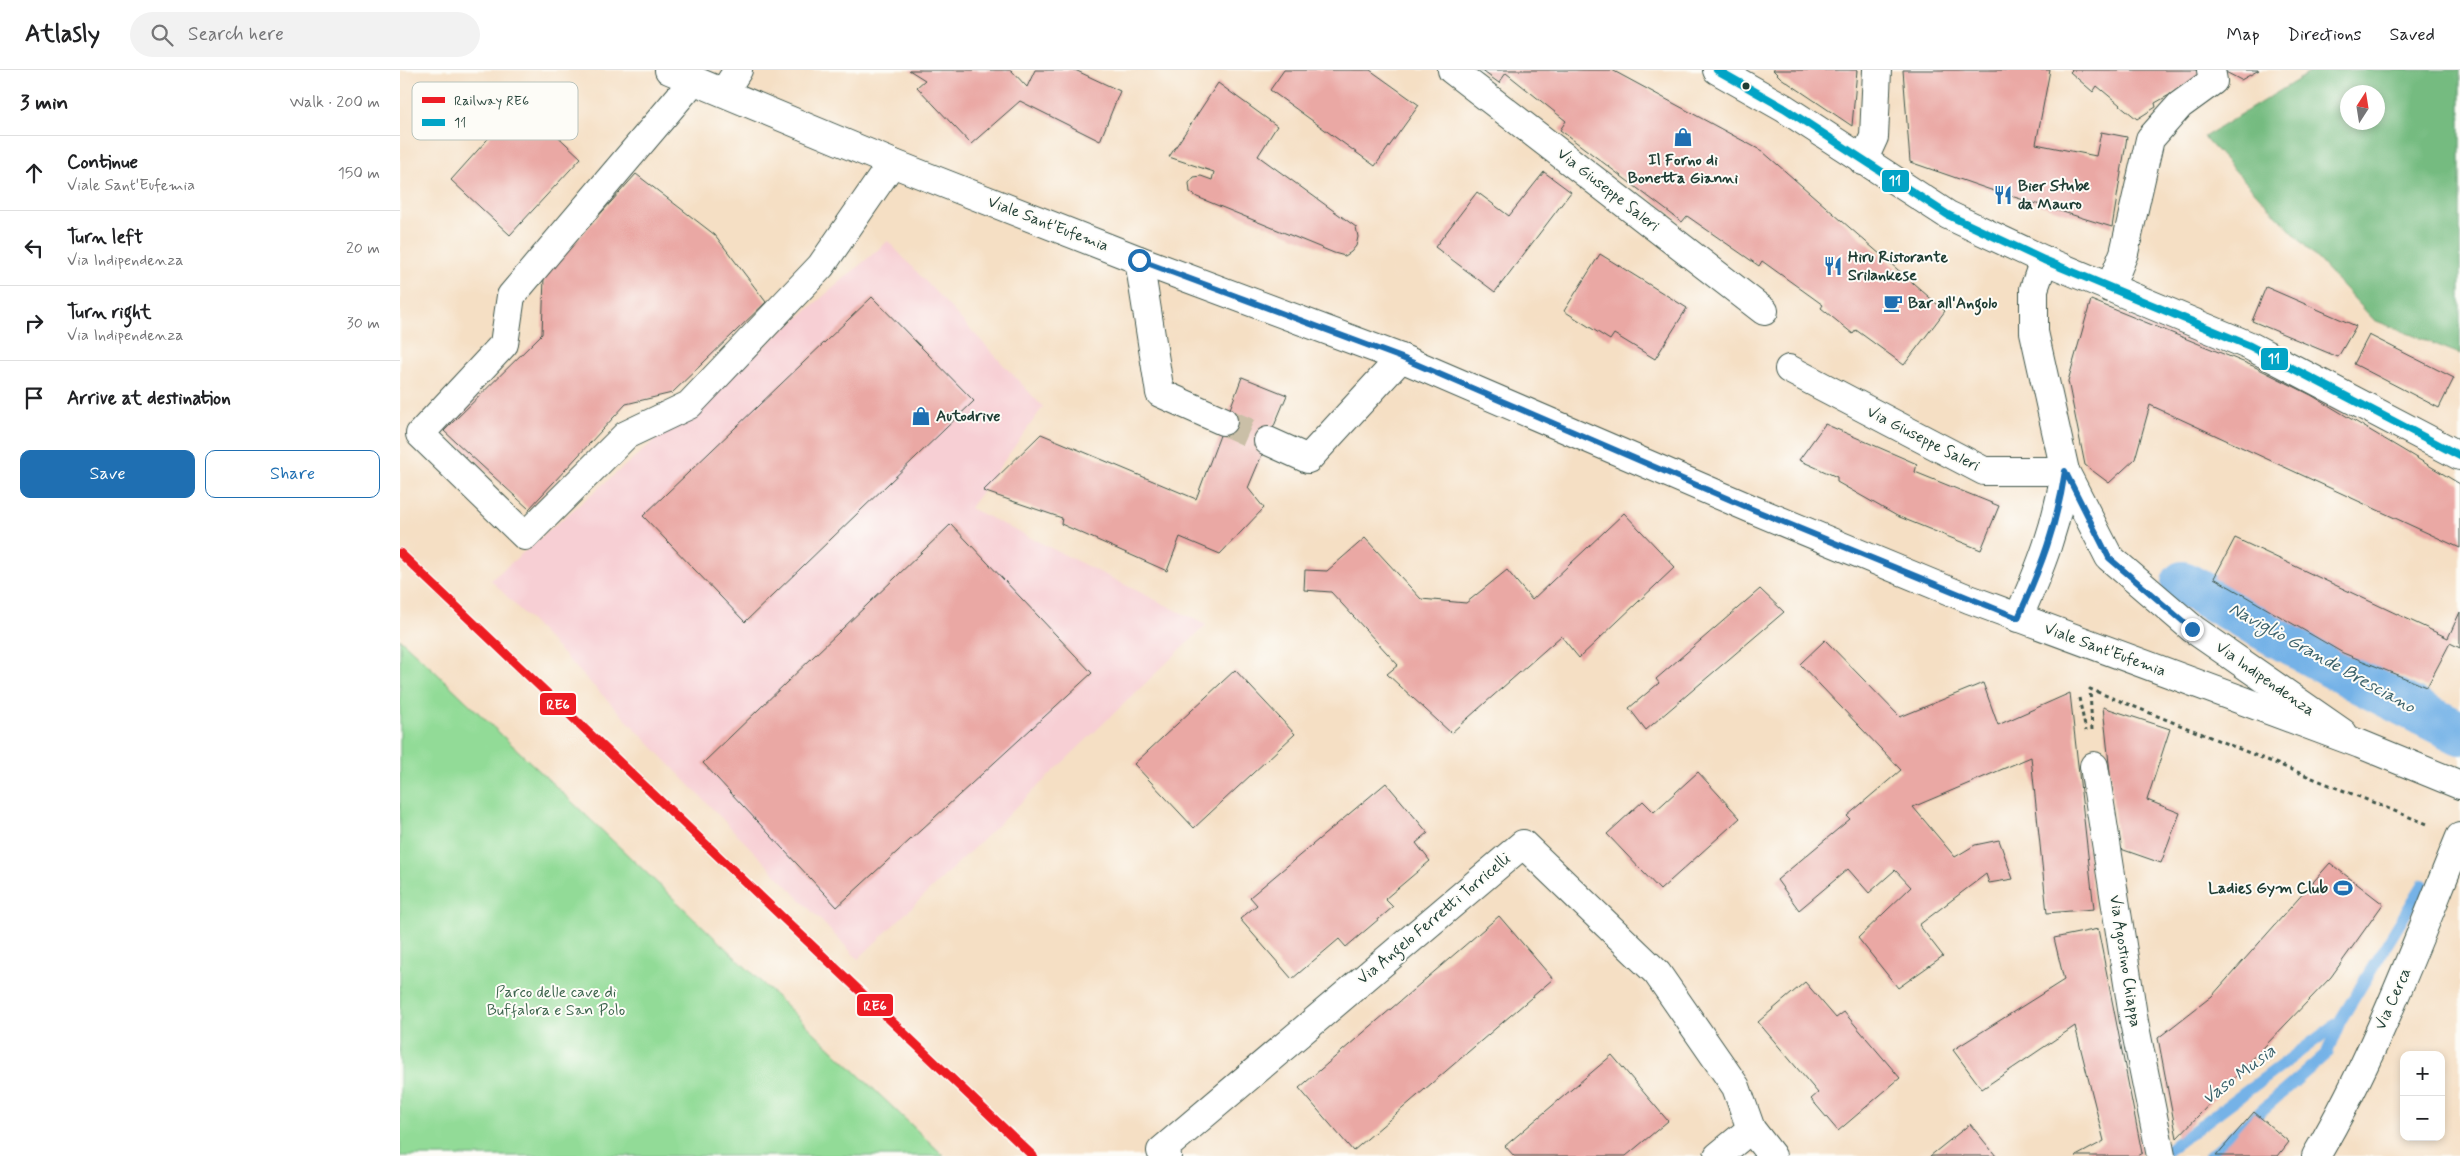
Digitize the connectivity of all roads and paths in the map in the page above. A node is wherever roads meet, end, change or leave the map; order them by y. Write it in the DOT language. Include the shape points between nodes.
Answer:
graph roads {
  1 [pos="669,70"];
  2 [pos="738,70"];
  3 [pos="1452,70"];
  4 [pos="1717,70"];
  5 [pos="1877,70"];
  6 [pos="2211,70"];
  7 [pos="694,80"];
  8 [pos="724,92"];
  9 [pos="1863,161"];
  10 [pos="892,163"];
  11 [pos="1139,260"];
  12 [pos="2044,260"];
  13 [pos="2110,288"];
  14 [pos="1764,311"];
  15 [pos="1402,358"];
  16 [pos="1790,369"];
  17 [pos="1223,421"];
  18 [pos="1268,441"];
  19 [pos="2460,456"];
  20 [pos="2065,471"];
  21 [pos="2018,618"];
  22 [pos="2360,744"];
  23 [pos="2094,766"];
  24 [pos="2460,785"];
  25 [pos="2460,837"];
  26 [pos="1751,1129"];
  27 [pos="1167,1156"];
  28 [pos="1718,1156"];
  29 [pos="1772,1156"];
  30 [pos="2161,1156"];
  31 [pos="2316,1156"];
  1 -- 7 [label="street, Viale Sant'Eufemia"];
  2 -- 8 [label="street"];
  3 -- 14 [label="street, Via Giuseppe Saleri"];
  4 -- 9 [label="street" via="1784,108"];
  5 -- 9 [label="street" via="1874,137"];
  6 -- 13 [label="street" via="2213,81 2180,104 2150,139 2124,253"];
  7 -- 8 [label="street, Viale Sant'Eufemia"];
  7 -- 10 [label="street" via="511,296 504,344 420,434 525,536 626,435 689,405 821,266"];
  8 -- 10 [label="street, Viale Sant'Eufemia"];
  9 -- 12 [label="street" via="1948,215"];
  10 -- 11 [label="street, Viale Sant'Eufemia"];
  11 -- 15 [label="street, Viale Sant'Eufemia"];
  11 -- 17 [label="street" via="1160,393"];
  12 -- 13 [label="street"];
  12 -- 20 [label="street, Via Indipendenza" via="2034,289 2034,332"];
  13 -- 19 [label="street" via="2250,346"];
  15 -- 18 [label="street" via="1308,459"];
  15 -- 21 [label="street, Viale Sant'Eufemia" via="1754,510"];
  16 -- 20 [label="street, Via Giuseppe Saleri" via="1984,471"];
  20 -- 21 [label="street, Via Indipendenza" via="2059,510 2043,562"];
  20 -- 22 [label="street, Via Indipendenza" via="2109,558 2192,629"];
  21 -- 22 [label="street, Viale Sant'Eufemia"];
  22 -- 24 [label="street, Viale Sant'Eufemia"];
  23 -- 25 [label="path" via="2090,689"];
  23 -- 30 [label="street, Via Agostino Chiappa" via="2134,1022"];
  25 -- 31 [label="street, Via Cerca" via="2405,974 2336,1122"];
  26 -- 27 [label="street, Via Angelo Ferretti Torricelli" via="1736,1087 1657,973 1523,844 1161,1150"];
  26 -- 28 [label="street"];
  26 -- 29 [label="street, Via Angelo Ferretti Torricelli"];
}
